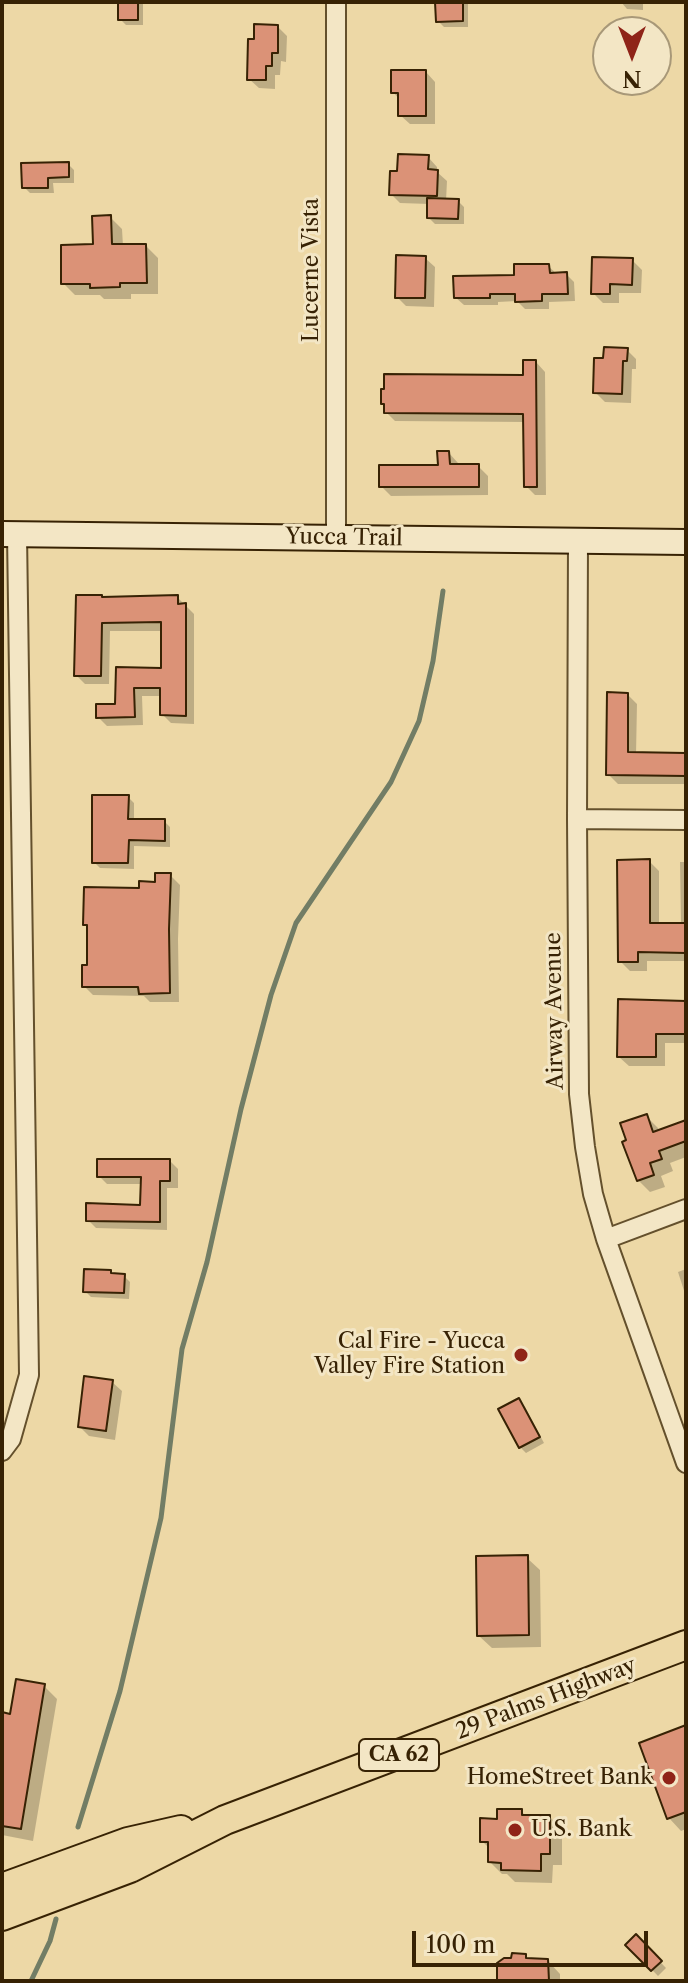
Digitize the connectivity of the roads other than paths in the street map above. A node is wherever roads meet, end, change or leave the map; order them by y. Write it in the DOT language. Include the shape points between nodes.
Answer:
graph roads {
  1 [pos="336,2"];
  2 [pos="9,534"];
  3 [pos="336,538"];
  4 [pos="578,541"];
  5 [pos="686,542"];
  6 [pos="577,819"];
  7 [pos="686,820"];
  8 [pos="686,1209"];
  9 [pos="606,1239"];
  10 [pos="2,1451"];
  11 [pos="686,1463"];
  12 [pos="686,1645"];
  13 [pos="225,1820"];
  14 [pos="2,1888"];
  15 [pos="2,1916"];
  1 -- 3 [label="street, Lucerne Vista"];
  2 -- 3 [label="main road, Yucca Trail"];
  2 -- 10 [label="street" via="29,1375 11,1439"];
  3 -- 4 [label="main road, Yucca Trail"];
  4 -- 5 [label="main road, Yucca Trail"];
  4 -- 6 [label="street, Airway Avenue"];
  6 -- 7 [label="street"];
  6 -- 9 [label="street, Airway Avenue" via="579,1094 593,1194"];
  8 -- 9 [label="street"];
  9 -- 11 [label="street, Airway Avenue"];
  12 -- 13 [label="main road, 29 Palms Highway / CA 62"];
  13 -- 14 [label="main road, 29 Palms Highway / CA 62" via="128,1842"];
  13 -- 15 [label="main road, 29 Palms Highway / CA 62" via="130,1868"];
}
